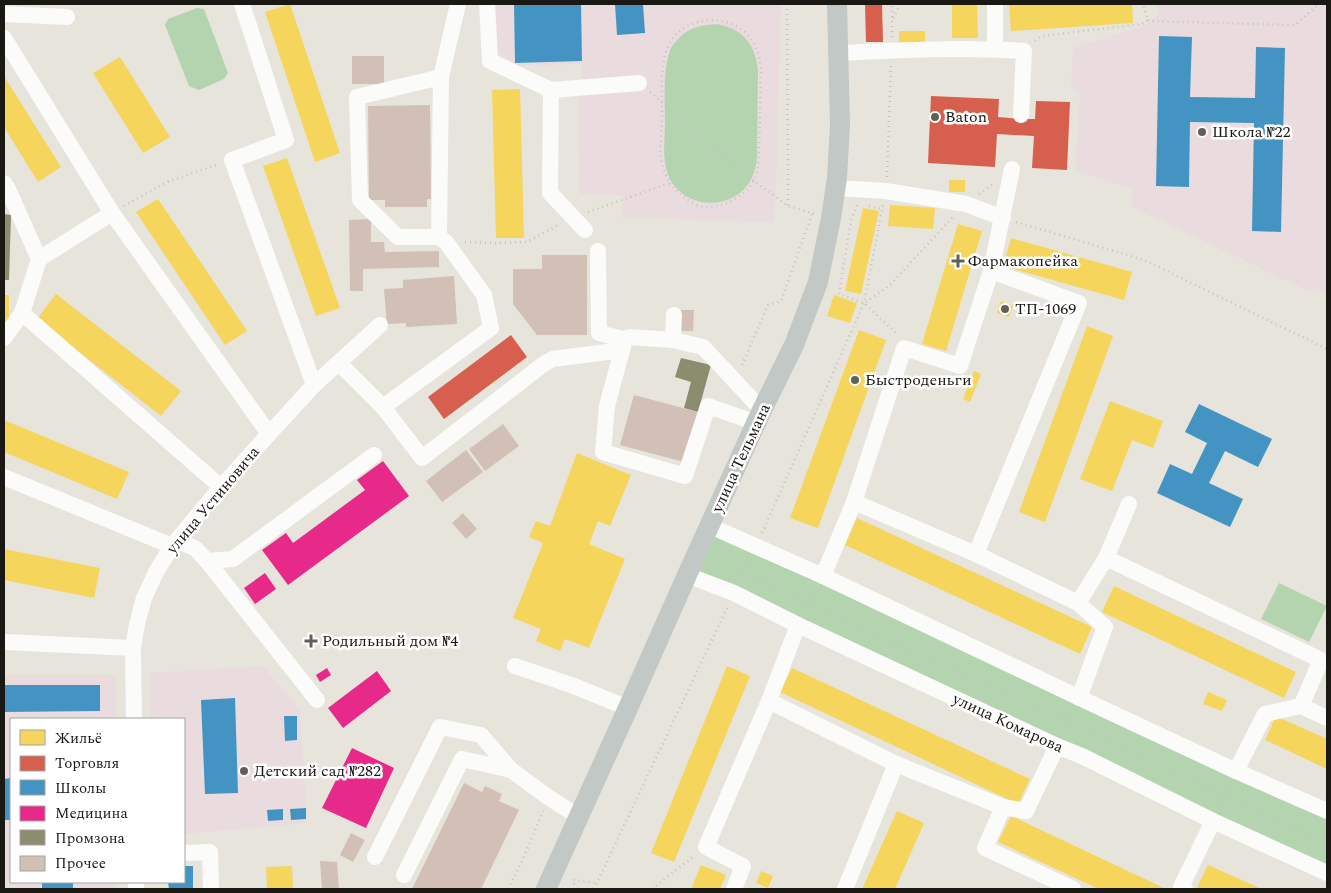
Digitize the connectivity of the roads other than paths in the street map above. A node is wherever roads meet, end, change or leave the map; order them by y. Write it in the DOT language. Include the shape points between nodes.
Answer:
graph roads {
  1 [pos="242,4"];
  2 [pos="458,4"];
  3 [pos="487,4"];
  4 [pos="837,4"];
  5 [pos="995,4"];
  6 [pos="4,14"];
  7 [pos="67,17"];
  8 [pos="4,38"];
  9 [pos="995,49"];
  10 [pos="839,53"];
  11 [pos="442,77"];
  12 [pos="639,83"];
  13 [pos="551,90"];
  14 [pos="1021,115"];
  15 [pos="1012,169"];
  16 [pos="4,183"];
  17 [pos="836,188"];
  18 [pos="112,212"];
  19 [pos="1003,218"];
  20 [pos="585,230"];
  21 [pos="443,239"];
  22 [pos="598,251"];
  23 [pos="39,259"];
  24 [pos="991,271"];
  25 [pos="22,313"];
  26 [pos="674,314"];
  27 [pos="380,325"];
  28 [pos="4,338"];
  29 [pos="673,340"];
  30 [pos="623,345"];
  31 [pos="339,363"];
  32 [pos="314,385"];
  33 [pos="383,407"];
  34 [pos="759,417"];
  35 [pos="269,434"];
  36 [pos="374,455"];
  37 [pos="4,477"];
  38 [pos="221,486"];
  39 [pos="854,502"];
  40 [pos="1129,504"];
  41 [pos="710,526"];
  42 [pos="175,543"];
  43 [pos="976,554"];
  44 [pos="1106,558"];
  45 [pos="207,562"];
  46 [pos="687,575"];
  47 [pos="823,576"];
  48 [pos="1078,602"];
  49 [pos="798,625"];
  50 [pos="4,642"];
  51 [pos="132,648"];
  52 [pos="1324,657"];
  53 [pos="514,666"];
  54 [pos="1079,698"];
  55 [pos="316,700"];
  56 [pos="769,701"];
  57 [pos="1301,706"];
  58 [pos="628,708"];
  59 [pos="134,718"];
  60 [pos="1327,718"];
  61 [pos="1057,746"];
  62 [pos="896,764"];
  63 [pos="511,770"];
  64 [pos="1236,771"];
  65 [pos="1003,807"];
  66 [pos="1327,811"];
  67 [pos="579,817"];
  68 [pos="1213,821"];
  69 [pos="185,853"];
  70 [pos="375,857"];
  71 [pos="1327,873"];
  72 [pos="404,875"];
  73 [pos="210,889"];
  74 [pos="546,889"];
  75 [pos="734,889"];
  76 [pos="845,889"];
  77 [pos="1073,889"];
  78 [pos="1185,889"];
  1 -- 32 [label="street" via="286,140 232,160"];
  2 -- 11 [label="street"];
  3 -- 13 [label="street" via="490,61"];
  4 -- 10 [label="main road, улица Тельмана"];
  5 -- 9 [label="street"];
  6 -- 7 [label="street"];
  8 -- 18 [label="street"];
  9 -- 10 [label="street"];
  9 -- 14 [label="street" via="1024,51"];
  10 -- 17 [label="main road, улица Тельмана" via="840,125"];
  11 -- 21 [label="street"];
  11 -- 21 [label="street" via="357,97 360,200 398,237"];
  12 -- 13 [label="street"];
  13 -- 20 [label="street" via="550,194"];
  15 -- 19 [label="street"];
  16 -- 23 [label="street"];
  17 -- 19 [label="street" via="886,191 966,204"];
  17 -- 34 [label="main road, улица Тельмана" via="818,282 794,345"];
  18 -- 23 [label="street"];
  18 -- 35 [label="street"];
  19 -- 24 [label="street"];
  21 -- 33 [label="street" via="484,295 491,328"];
  22 -- 30 [label="street" via="599,333"];
  23 -- 25 [label="street"];
  24 -- 39 [label="street" via="960,366 904,348"];
  24 -- 43 [label="street" via="1079,303"];
  25 -- 28 [label="street"];
  25 -- 38 [label="street"];
  26 -- 29 [label="street"];
  27 -- 31 [label="street, улица Устиновича"];
  29 -- 30 [label="street" via="630,337"];
  29 -- 34 [label="street" via="703,346 735,380"];
  30 -- 33 [label="street" via="553,359 422,458"];
  30 -- 34 [label="street" via="607,406 603,452 685,476 708,406"];
  31 -- 32 [label="street, улица Устиновича"];
  31 -- 33 [label="street"];
  32 -- 35 [label="street, улица Устиновича"];
  34 -- 41 [label="main road, улица Тельмана"];
  35 -- 38 [label="street, улица Устиновича"];
  36 -- 45 [label="street" via="233,558"];
  37 -- 42 [label="street"];
  38 -- 42 [label="street, улица Устиновича"];
  39 -- 43 [label="street"];
  39 -- 47 [label="street"];
  40 -- 44 [label="street"];
  41 -- 46 [label="main road, улица Тельмана"];
  41 -- 47 [label="street"];
  42 -- 45 [label="street" via="196,549"];
  42 -- 51 [label="street, улица Устиновича" via="144,598"];
  43 -- 48 [label="street"];
  44 -- 48 [label="street"];
  44 -- 52 [label="street"];
  45 -- 55 [label="street"];
  46 -- 49 [label="street, улица Комарова" via="734,593"];
  46 -- 58 [label="main road, улица Тельмана"];
  47 -- 54 [label="street"];
  48 -- 54 [label="street" via="1105,627"];
  49 -- 56 [label="street"];
  49 -- 61 [label="street, улица Комарова"];
  50 -- 51 [label="street"];
  51 -- 59 [label="street, улица Устиновича"];
  52 -- 57 [label="street"];
  53 -- 58 [label="street"];
  54 -- 64 [label="street"];
  56 -- 62 [label="street"];
  56 -- 75 [label="street" via="706,847 743,866"];
  57 -- 60 [label="street"];
  57 -- 64 [label="street" via="1265,714"];
  58 -- 67 [label="main road, улица Тельмана"];
  61 -- 65 [label="street" via="1026,811"];
  61 -- 68 [label="street, улица Комарова"];
  62 -- 65 [label="street"];
  62 -- 76 [label="street"];
  63 -- 67 [label="street"];
  63 -- 70 [label="street" via="481,735 440,727"];
  63 -- 72 [label="street" via="462,759"];
  64 -- 66 [label="street"];
  65 -- 77 [label="street" via="985,848"];
  67 -- 74 [label="main road, улица Тельмана"];
  68 -- 71 [label="street, улица Комарова"];
  68 -- 78 [label="street" via="1181,887"];
  69 -- 73 [label="street" via="210,852"];
}
